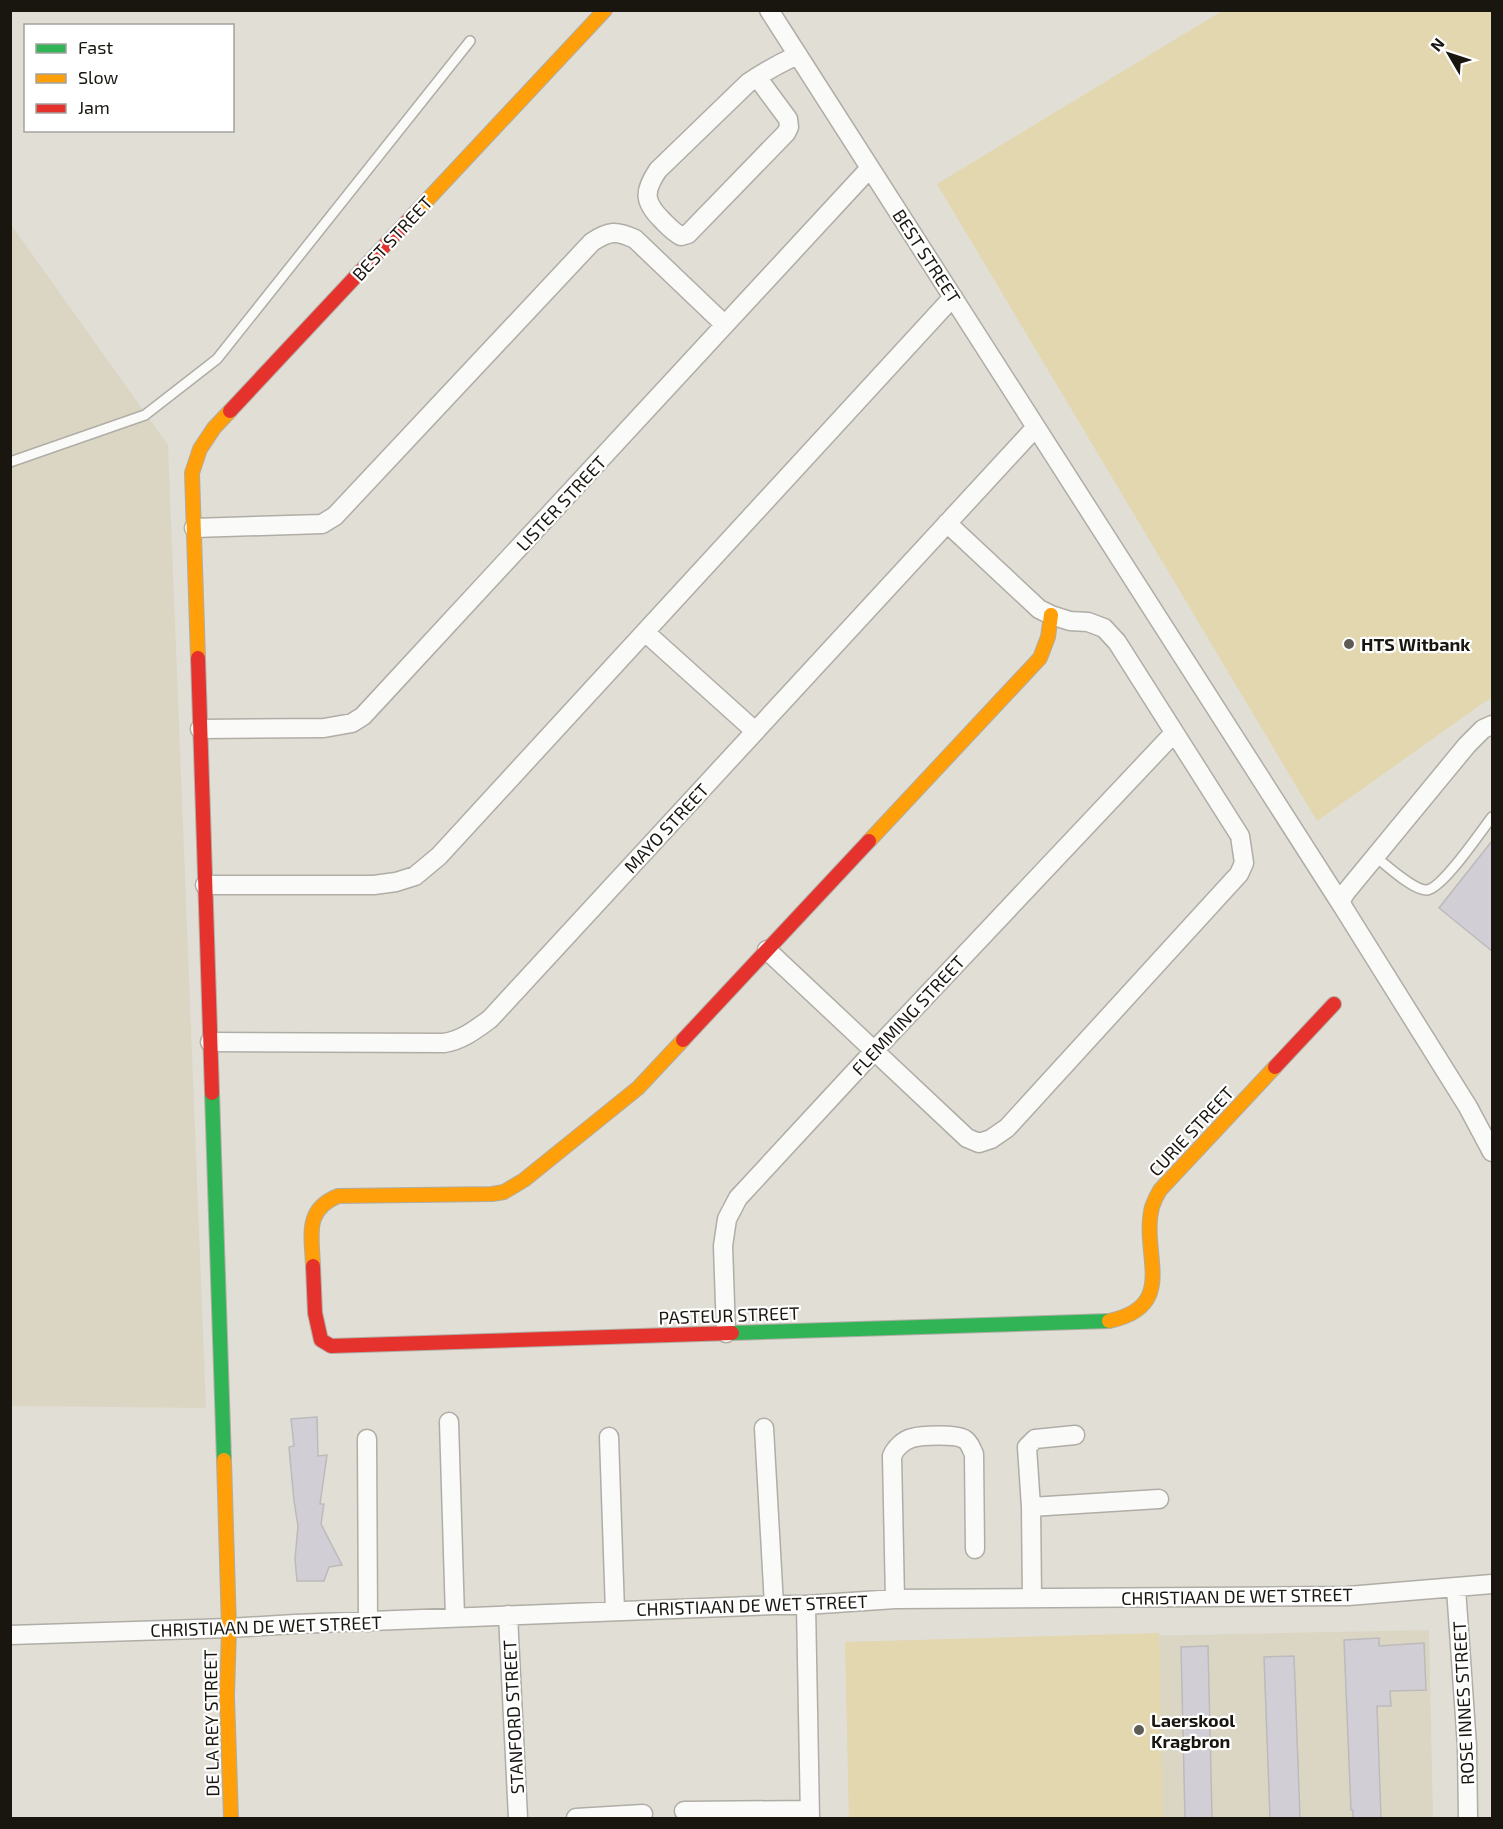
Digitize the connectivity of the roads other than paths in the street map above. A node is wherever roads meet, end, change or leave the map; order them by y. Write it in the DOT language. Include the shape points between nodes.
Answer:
graph roads {
  1 [pos="605,10"];
  2 [pos="769,10"];
  3 [pos="470,41"];
  4 [pos="798,55"];
  5 [pos="758,76"];
  6 [pos="870,168"];
  7 [pos="953,297"];
  8 [pos="725,325"];
  9 [pos="1036,427"];
  10 [pos="10,462"];
  11 [pos="192,473"];
  12 [pos="947,523"];
  13 [pos="194,528"];
  14 [pos="1051,615"];
  15 [pos="645,632"];
  16 [pos="1492,725"];
  17 [pos="200,729"];
  18 [pos="755,731"];
  19 [pos="1174,733"];
  20 [pos="1492,816"];
  21 [pos="1376,857"];
  22 [pos="205,885"];
  23 [pos="1343,907"];
  24 [pos="766,950"];
  25 [pos="1334,1004"];
  26 [pos="210,1042"];
  27 [pos="874,1051"];
  28 [pos="1492,1152"];
  29 [pos="1138,1310"];
  30 [pos="726,1334"];
  31 [pos="449,1422"];
  32 [pos="764,1428"];
  33 [pos="1075,1435"];
  34 [pos="609,1437"];
  35 [pos="367,1439"];
  36 [pos="1159,1499"];
  37 [pos="1030,1508"];
  38 [pos="975,1549"];
  39 [pos="1492,1584"];
  40 [pos="1456,1588"];
  41 [pos="1032,1598"];
  42 [pos="895,1599"];
  43 [pos="774,1605"];
  44 [pos="806,1605"];
  45 [pos="615,1611"];
  46 [pos="508,1615"];
  47 [pos="454,1617"];
  48 [pos="368,1622"];
  49 [pos="229,1628"];
  50 [pos="10,1635"];
  51 [pos="684,1811"];
  52 [pos="643,1814"];
  53 [pos="810,1814"];
  54 [pos="231,1818"];
  55 [pos="518,1818"];
  56 [pos="576,1818"];
  57 [pos="1468,1818"];
  1 -- 11 [label="street, BEST STREET" via="214,428 200,449"];
  2 -- 4 [label="street, BEST STREET"];
  3 -- 10 [label="lane" via="217,359 144,415"];
  4 -- 5 [label="street"];
  4 -- 6 [label="street, BEST STREET"];
  5 -- 5 [label="street" via="650,182 647,197 651,209 681,236 688,234 789,127 788,119"];
  6 -- 7 [label="street, BEST STREET"];
  6 -- 8 [label="street, LISTER STREET"];
  7 -- 9 [label="street, BEST STREET"];
  7 -- 15 [label="street"];
  8 -- 13 [label="street" via="635,239 622,233 606,233 592,242 335,516 322,524"];
  8 -- 17 [label="street, LISTER STREET" via="363,716 352,723 324,728"];
  9 -- 12 [label="street, MAYO STREET"];
  9 -- 23 [label="street, BEST STREET"];
  11 -- 13 [label="street, DE LA REY STREET"];
  12 -- 14 [label="street" via="1039,609"];
  12 -- 18 [label="street, MAYO STREET"];
  13 -- 17 [label="street, DE LA REY STREET"];
  14 -- 19 [label="street" via="1104,628 1117,642"];
  14 -- 24 [label="street" via="1052,627 1040,657"];
  15 -- 18 [label="street"];
  15 -- 22 [label="street" via="439,856 415,876 374,885"];
  16 -- 21 [label="street" via="1467,745"];
  17 -- 22 [label="street, DE LA REY STREET"];
  18 -- 26 [label="street, MAYO STREET" via="490,1019 472,1032 444,1043"];
  19 -- 27 [label="street, FLEMMING STREET"];
  19 -- 27 [label="street" via="1240,836 1244,863 1239,874 1006,1128 979,1143 967,1138"];
  20 -- 21 [label="lane" via="1436,886 1426,890 1416,887"];
  21 -- 23 [label="street" via="1346,892 1341,900"];
  22 -- 26 [label="street, DE LA REY STREET"];
  23 -- 28 [label="street, BEST STREET"];
  24 -- 27 [label="street"];
  24 -- 30 [label="street, PASTEUR STREET" via="638,1088 513,1188 492,1194 338,1196 320,1206 312,1221 315,1313 321,1340 332,1346"];
  25 -- 29 [label="street, CURIE STREET" via="1160,1190 1152,1208 1151,1286 1148,1300"];
  26 -- 49 [label="street, DE LA REY STREET"];
  27 -- 30 [label="street, FLEMMING STREET" via="732,1208 723,1246"];
  29 -- 30 [label="street, PASTEUR STREET" via="1107,1321"];
  31 -- 47 [label="street"];
  32 -- 43 [label="street"];
  33 -- 37 [label="street" via="1035,1439 1027,1447"];
  34 -- 45 [label="street"];
  35 -- 48 [label="street"];
  36 -- 37 [label="street"];
  37 -- 41 [label="street"];
  38 -- 42 [label="street" via="974,1454 968,1440 950,1436 911,1438 892,1456"];
  39 -- 40 [label="street, CHRISTIAAN DE WET STREET"];
  40 -- 41 [label="street, CHRISTIAAN DE WET STREET" via="1348,1596"];
  40 -- 57 [label="street, ROSE INNES STREET"];
  41 -- 42 [label="street, CHRISTIAAN DE WET STREET"];
  42 -- 44 [label="street, CHRISTIAAN DE WET STREET"];
  43 -- 44 [label="street, CHRISTIAAN DE WET STREET"];
  43 -- 45 [label="street, CHRISTIAAN DE WET STREET"];
  44 -- 53 [label="street"];
  45 -- 46 [label="street, CHRISTIAAN DE WET STREET"];
  46 -- 47 [label="street, CHRISTIAAN DE WET STREET"];
  46 -- 55 [label="street, STANFORD STREET"];
  47 -- 48 [label="street, CHRISTIAAN DE WET STREET"];
  48 -- 49 [label="street, CHRISTIAAN DE WET STREET"];
  49 -- 50 [label="street, CHRISTIAAN DE WET STREET"];
  49 -- 54 [label="street, DE LA REY STREET"];
  51 -- 53 [label="street"];
  52 -- 56 [label="street"];
}
